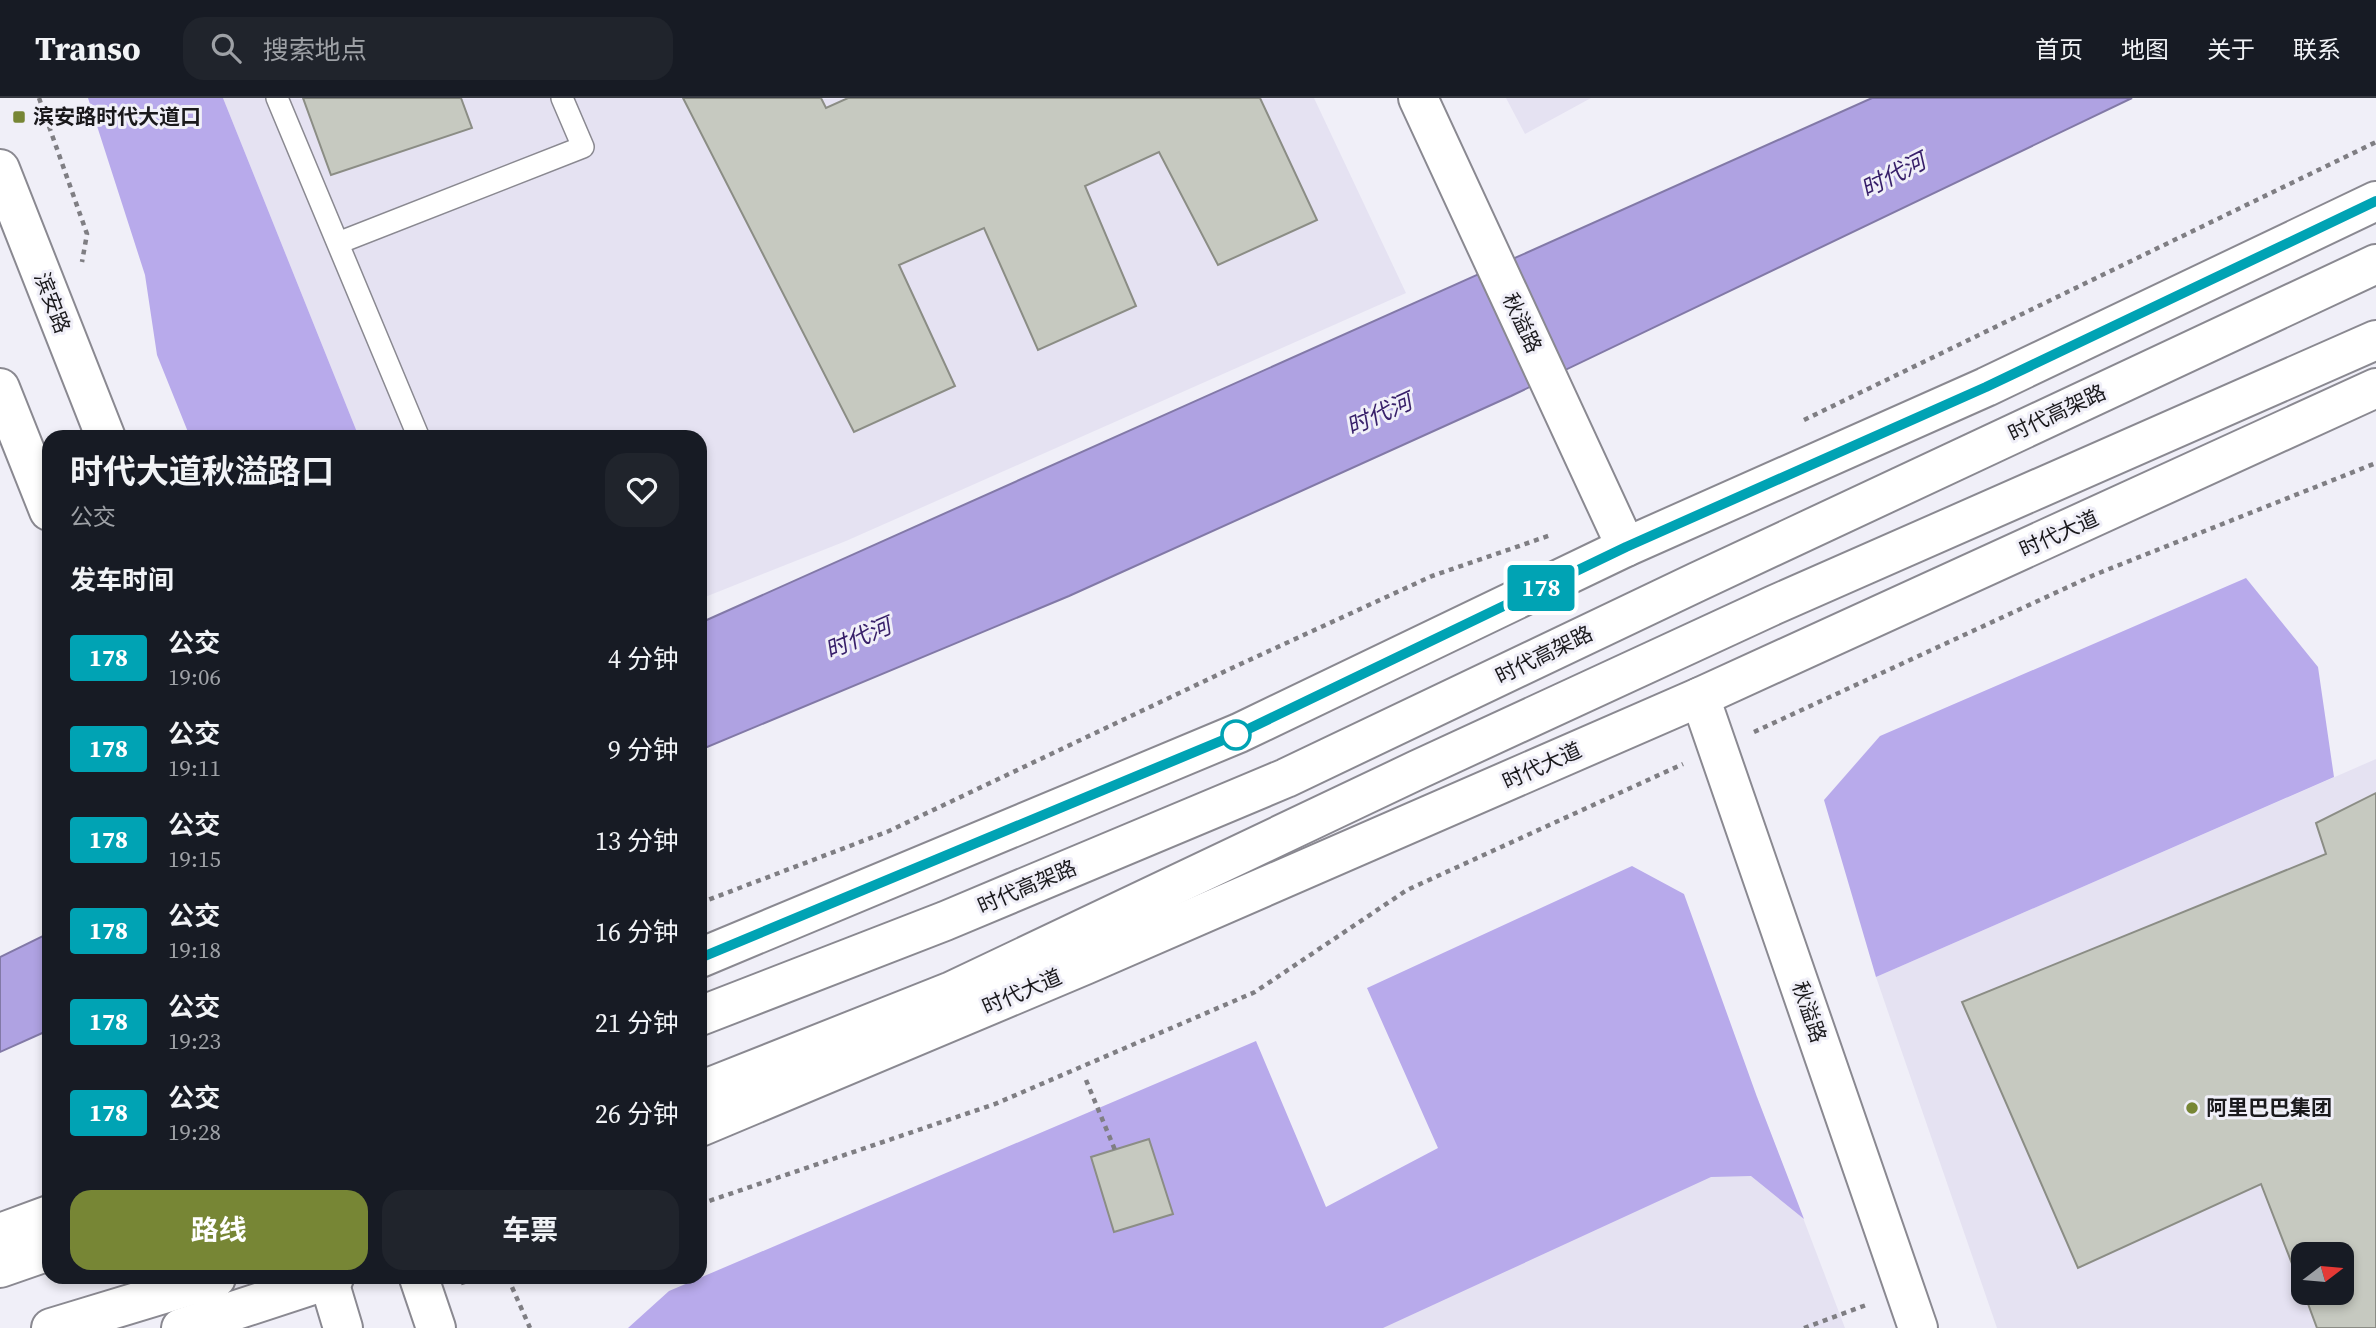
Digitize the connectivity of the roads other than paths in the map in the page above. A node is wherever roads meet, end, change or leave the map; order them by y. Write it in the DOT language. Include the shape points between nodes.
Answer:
graph roads {
  1 [pos="277,98"];
  2 [pos="562,98"];
  3 [pos="1418,98"];
  4 [pos="0,169"];
  5 [pos="2376,201"];
  6 [pos="338,243"];
  7 [pos="2376,264"];
  8 [pos="2376,340"];
  9 [pos="0,388"];
  10 [pos="2376,388"];
  11 [pos="103,430"];
  12 [pos="416,430"];
  13 [pos="42,494"];
  14 [pos="1618,531"];
  15 [pos="1700,697"];
  16 [pos="707,955"];
  17 [pos="707,1013"];
  18 [pos="707,1088"];
  19 [pos="707,1124"];
  20 [pos="42,1218"];
  21 [pos="0,1233"];
  22 [pos="196,1284"];
  23 [pos="312,1284"];
  24 [pos="331,1284"];
  25 [pos="421,1284"];
  26 [pos="338,1327"];
  27 [pos="51,1328"];
  28 [pos="181,1328"];
  29 [pos="436,1328"];
  30 [pos="1918,1328"];
  1 -- 6 [label="lane"];
  2 -- 6 [label="lane" via="583,147"];
  3 -- 14 [label="main road, 秋溢路"];
  4 -- 11 [label="main road, 滨安路"];
  5 -- 14 [label="main road" via="1986,387"];
  6 -- 12 [label="lane"];
  7 -- 17 [label="main road, 时代高架路" via="1286,778 945,921"];
  8 -- 18 [label="main road" via="1774,605 952,991"];
  9 -- 13 [label="main road"];
  10 -- 15 [label="main road, 时代大道"];
  14 -- 16 [label="main road" via="1240,733"];
  15 -- 19 [label="main road, 时代大道"];
  15 -- 30 [label="main road, 秋溢路"];
  20 -- 21 [label="main road"];
  22 -- 27 [label="main road"];
  23 -- 28 [label="main road"];
  24 -- 26 [label="main road"];
  25 -- 29 [label="main road"];
}
